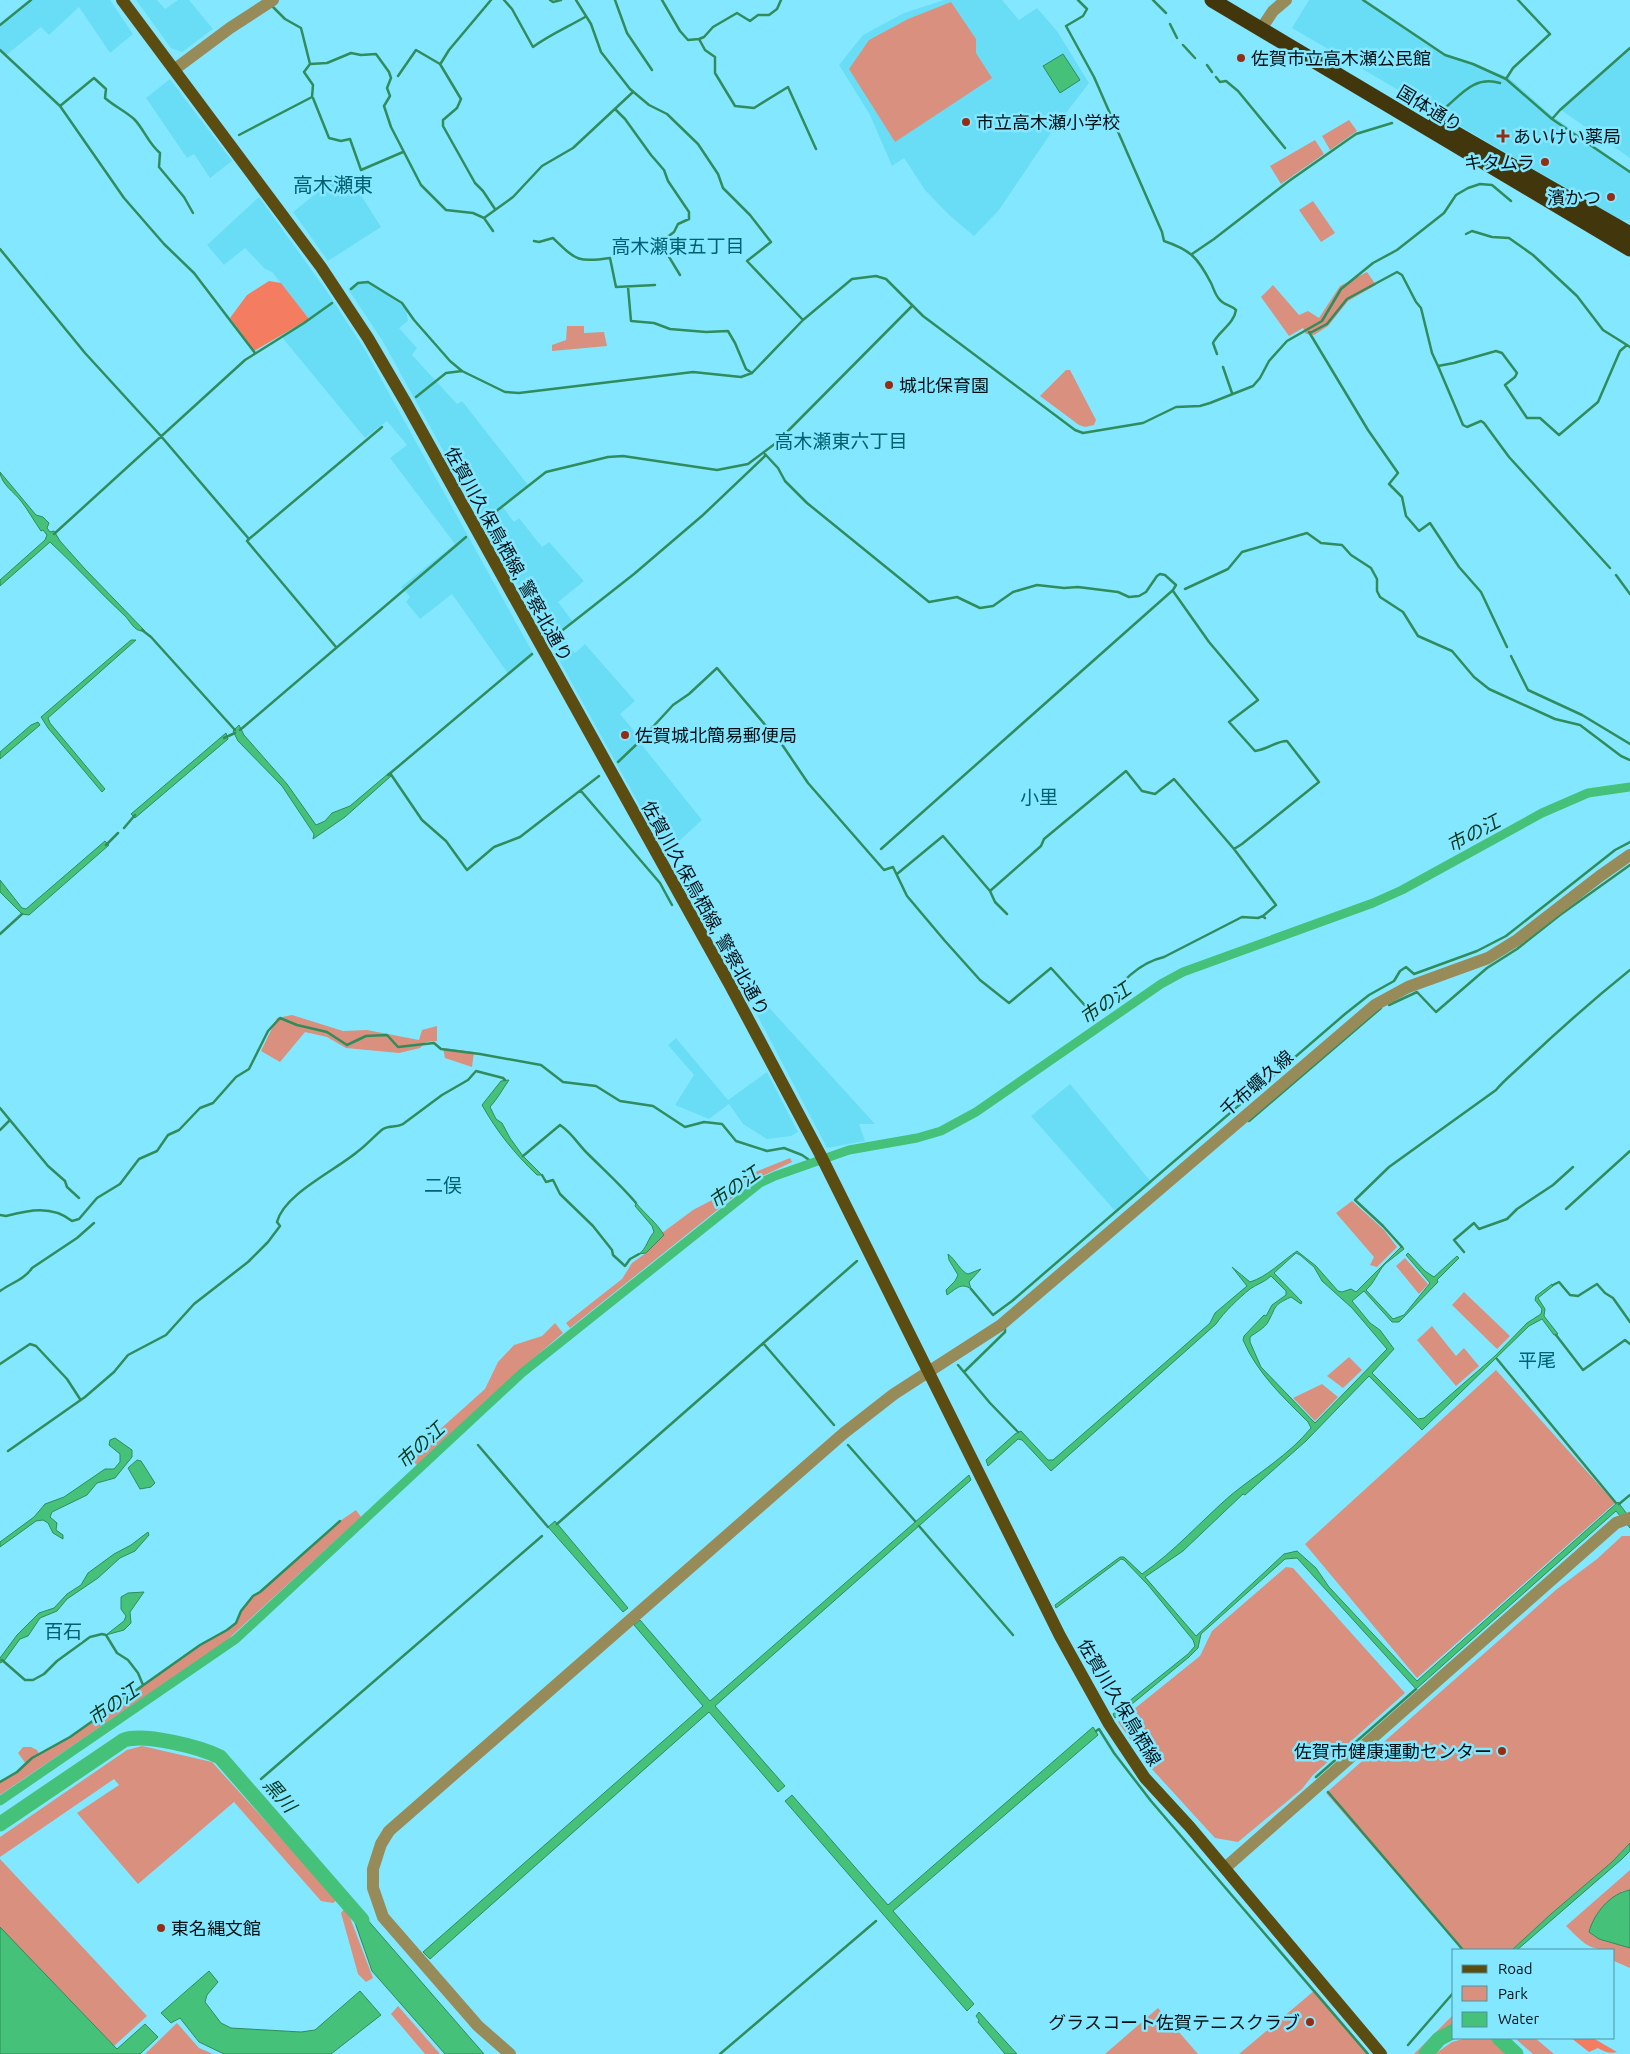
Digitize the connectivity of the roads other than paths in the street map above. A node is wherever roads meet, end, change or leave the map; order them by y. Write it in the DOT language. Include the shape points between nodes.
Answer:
graph roads {
  1 [pos="122,0"];
  2 [pos="1212,0"];
  3 [pos="1230,0"];
  4 [pos="1286,0"];
  5 [pos="269,3"];
  6 [pos="1263,25"];
  7 [pos="175,69"];
  8 [pos="1630,234"];
  9 [pos="1630,249"];
  10 [pos="1630,855"];
  11 [pos="928,1373"];
  12 [pos="1625,1520"];
  13 [pos="1225,1868"];
  14 [pos="510,2054"];
  15 [pos="1381,2054"];
  1 -- 7 [label="main road, 佐賀川久保鳥栖線, 警察北通り"];
  2 -- 6 [label="highway, 国体通り"];
  3 -- 6 [label="highway, 国体通り"];
  4 -- 6 [label="street" via="1273,10"];
  5 -- 7 [label="street"];
  6 -- 8 [label="highway, 国体通り"];
  6 -- 9 [label="highway, 国体通り"];
  7 -- 11 [label="main road, 佐賀川久保鳥栖線, 警察北通り" via="321,267 368,338 730,985 822,1159"];
  10 -- 11 [label="street, 千布蠣久線" via="1488,958 1408,987 1375,1005 1000,1325"];
  11 -- 13 [label="main road, 佐賀川久保鳥栖線" via="1060,1636 1109,1724 1144,1778"];
  11 -- 14 [label="street, 千布蠣久線" via="894,1394 844,1433 429,1795 380,1844 373,1869 373,1888 383,1917 466,2013"];
  12 -- 13 [label="street"];
  13 -- 15 [label="main road, 佐賀川久保鳥栖線"];
}
